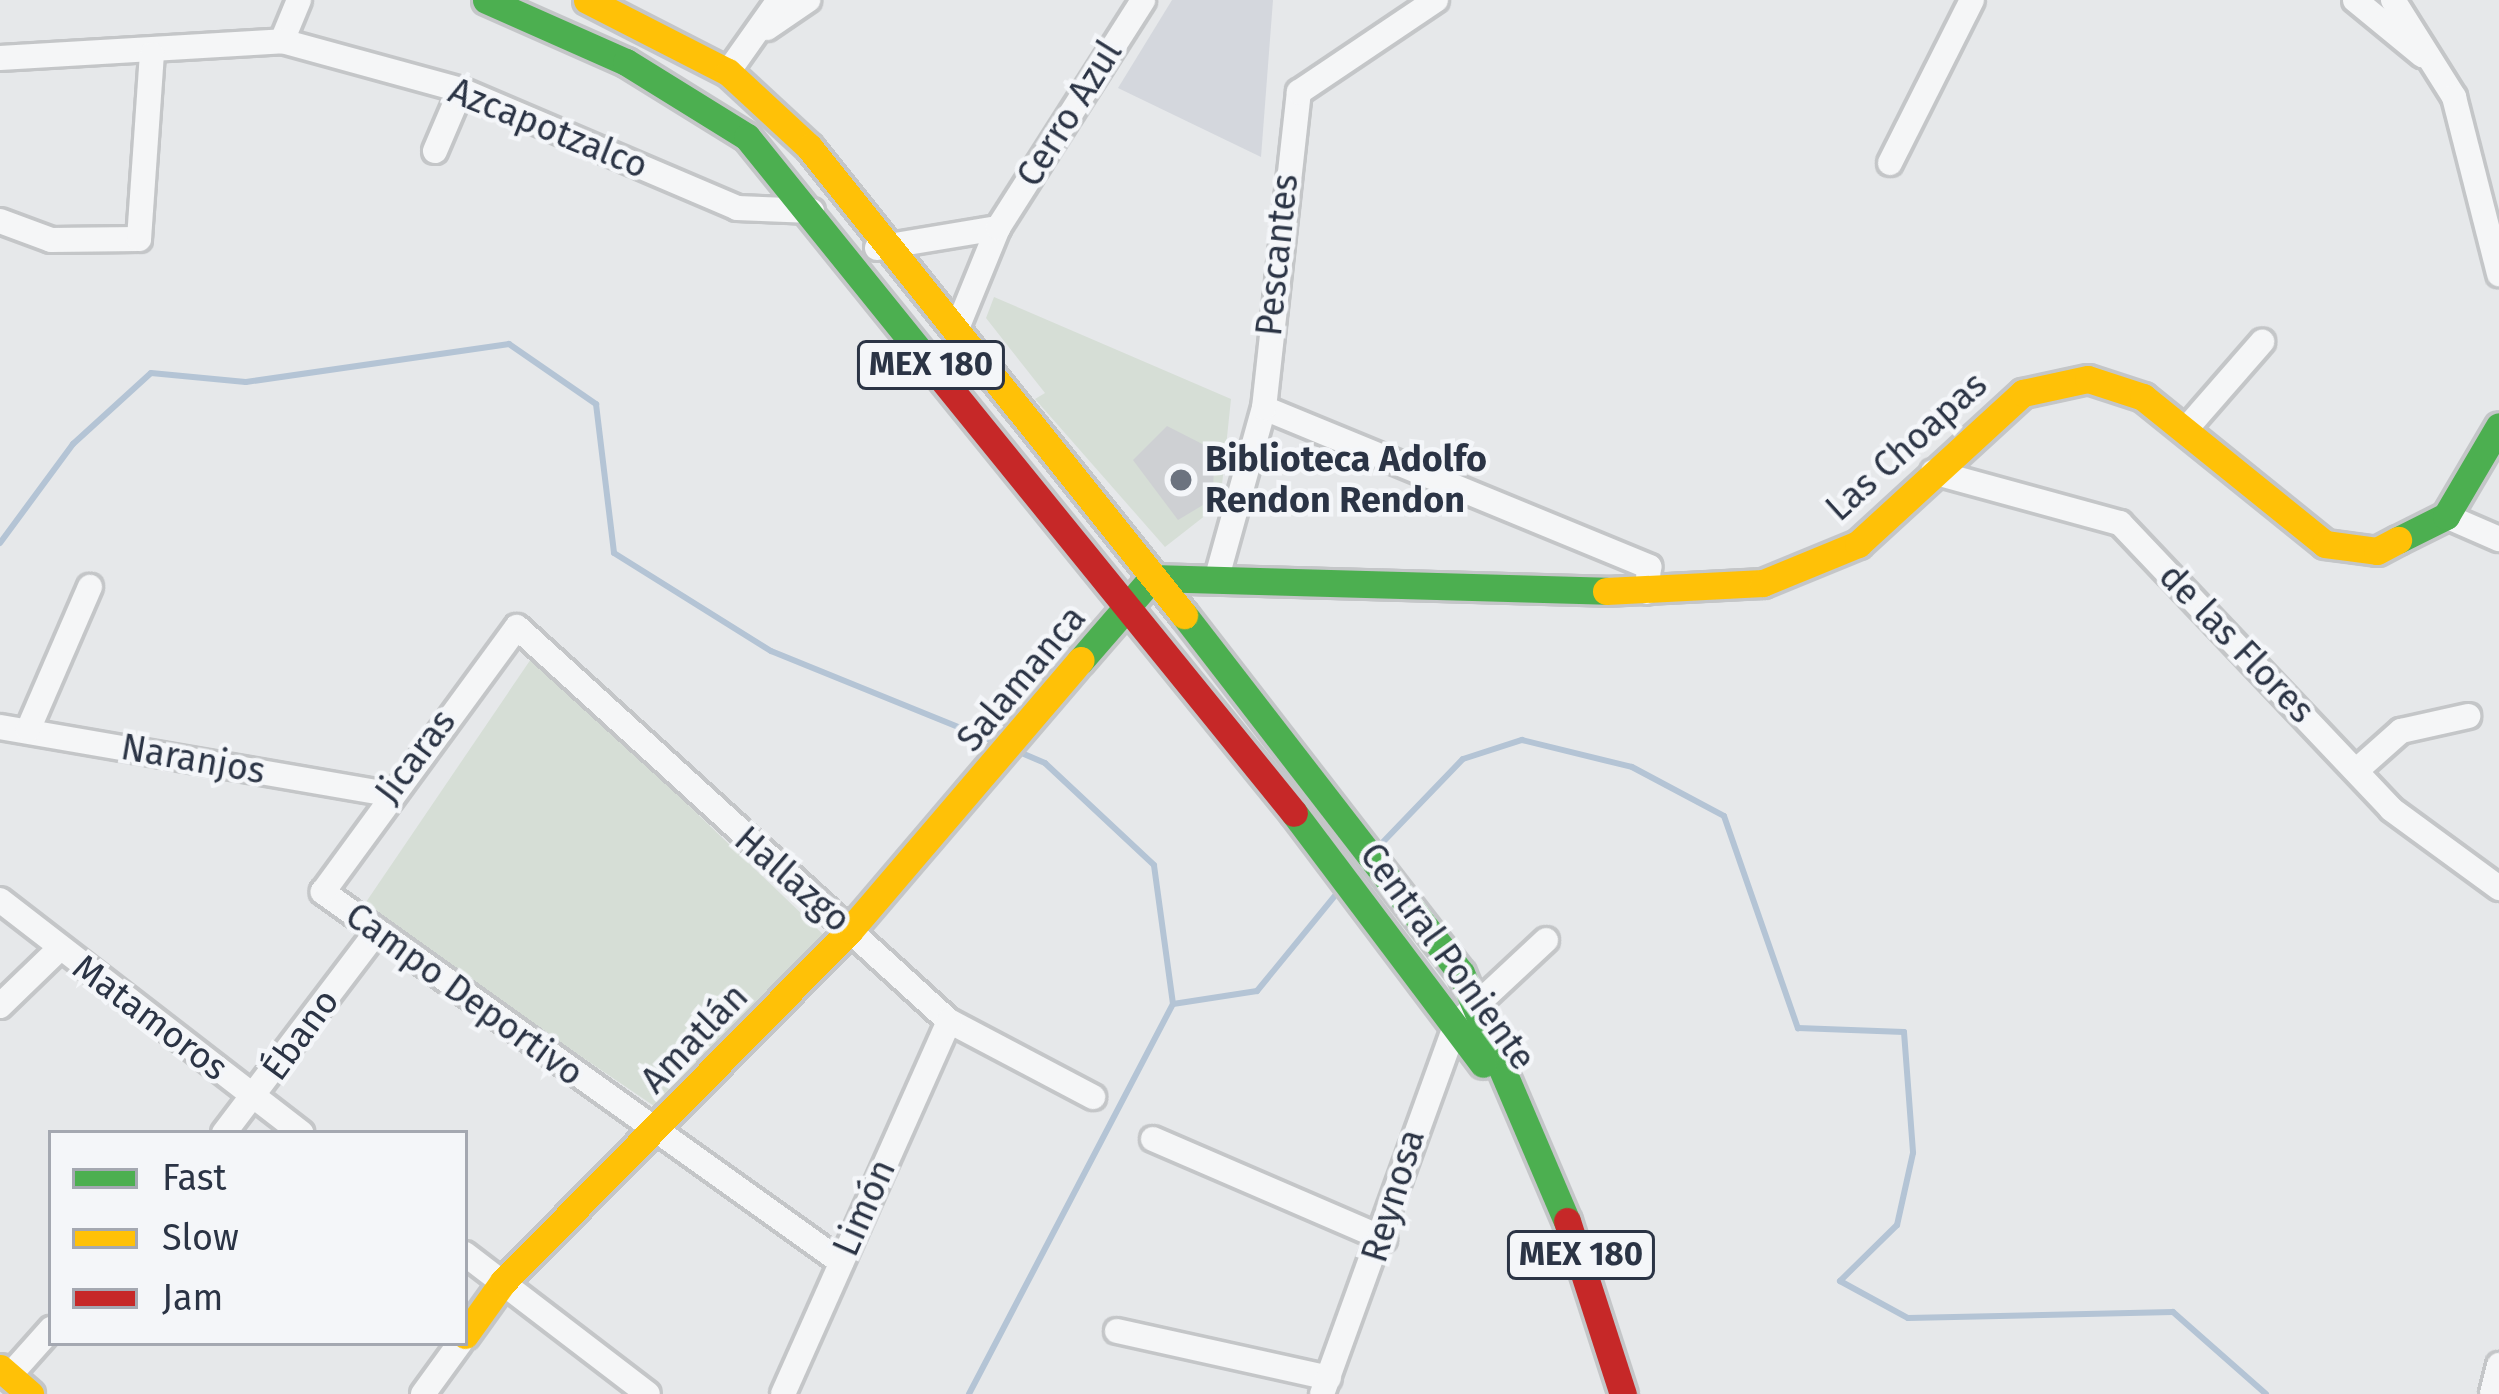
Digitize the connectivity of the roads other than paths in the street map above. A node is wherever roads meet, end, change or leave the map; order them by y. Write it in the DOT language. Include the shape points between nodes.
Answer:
graph roads {
  1 [pos="298,0"];
  2 [pos="487,0"];
  3 [pos="587,0"];
  4 [pos="779,0"];
  5 [pos="808,0"];
  6 [pos="1143,0"];
  7 [pos="1436,0"];
  8 [pos="1972,0"];
  9 [pos="2355,0"];
  10 [pos="2393,0"];
  11 [pos="767,28"];
  12 [pos="282,41"];
  13 [pos="152,54"];
  14 [pos="0,58"];
  15 [pos="2438,68"];
  16 [pos="728,72"];
  17 [pos="461,91"];
  18 [pos="434,151"];
  19 [pos="1890,163"];
  20 [pos="813,211"];
  21 [pos="0,221"];
  22 [pos="998,228"];
  23 [pos="888,243"];
  24 [pos="850,260"];
  25 [pos="2499,274"];
  26 [pos="958,326"];
  27 [pos="2262,343"];
  28 [pos="1264,408"];
  29 [pos="2499,426"];
  30 [pos="2186,429"];
  31 [pos="1933,472"];
  32 [pos="2446,516"];
  33 [pos="2499,538"];
  34 [pos="1216,577"];
  35 [pos="1152,578"];
  36 [pos="90,587"];
  37 [pos="1647,592"];
  38 [pos="1124,615"];
  39 [pos="517,627"];
  40 [pos="2468,716"];
  41 [pos="0,727"];
  42 [pos="28,730"];
  43 [pos="2357,770"];
  44 [pos="976,791"];
  45 [pos="386,794"];
  46 [pos="2499,888"];
  47 [pos="323,892"];
  48 [pos="0,899"];
  49 [pos="850,930"];
  50 [pos="375,934"];
  51 [pos="1546,940"];
  52 [pos="60,949"];
  53 [pos="0,1006"];
  54 [pos="1465,1014"];
  55 [pos="949,1022"];
  56 [pos="1093,1097"];
  57 [pos="255,1098"];
  58 [pos="227,1130"];
  59 [pos="298,1130"];
  60 [pos="655,1132"];
  61 [pos="1153,1139"];
  62 [pos="1384,1239"];
  63 [pos="468,1256"];
  64 [pos="841,1262"];
  65 [pos="503,1282"];
  66 [pos="468,1331"];
  67 [pos="1117,1331"];
  68 [pos="48,1333"];
  69 [pos="458,1346"];
  70 [pos="2499,1365"];
  71 [pos="13,1379"];
  72 [pos="1325,1386"];
  73 [pos="423,1394"];
  74 [pos="648,1394"];
  75 [pos="783,1394"];
  76 [pos="1623,1394"];
  77 [pos="2492,1394"];
  1 -- 12 [label="street"];
  2 -- 20 [label="main road, Central Poniente / MEX 180" via="695,101"];
  3 -- 16 [label="main road, Central Poniente / MEX 180"];
  4 -- 11 [label="street"];
  5 -- 11 [label="street"];
  6 -- 22 [label="street, Cerro Azul"];
  7 -- 28 [label="street, Pescantes" via="1299,92"];
  8 -- 19 [label="street"];
  9 -- 15 [label="street"];
  10 -- 15 [label="street"];
  11 -- 16 [label="street"];
  12 -- 13 [label="street, Azcapotzalco"];
  12 -- 17 [label="street, Azcapotzalco"];
  13 -- 14 [label="street, Azcapotzalco"];
  13 -- 21 [label="street" via="139,239 51,240"];
  15 -- 25 [label="street"];
  16 -- 23 [label="main road, Central Poniente / MEX 180"];
  17 -- 18 [label="street"];
  17 -- 20 [label="street, Azcapotzalco" via="737,208"];
  20 -- 24 [label="main road, Central Poniente / MEX 180"];
  22 -- 23 [label="street, Cerro Azul"];
  22 -- 26 [label="street, Cerro Azul"];
  23 -- 24 [label="street, Cerro Azul"];
  23 -- 26 [label="main road, Central Poniente / MEX 180"];
  24 -- 38 [label="main road, Central Poniente / MEX 180"];
  26 -- 35 [label="main road, Central Poniente / MEX 180"];
  27 -- 30 [label="street"];
  28 -- 34 [label="street, Pescantes"];
  28 -- 37 [label="street" via="1649,566"];
  29 -- 32 [label="main road"];
  30 -- 31 [label="main road, Las Choapas" via="2117,386 2057,380 2023,393"];
  30 -- 32 [label="main road, Las Choapas" via="2325,544 2377,551"];
  31 -- 37 [label="main road, Las Choapas" via="1813,569"];
  31 -- 43 [label="street, de las Flores" via="2120,523"];
  32 -- 33 [label="street"];
  34 -- 35 [label="main road, Las Choapas"];
  34 -- 37 [label="main road, Las Choapas"];
  35 -- 38 [label="main road"];
  35 -- 54 [label="main road, Central Poniente / MEX 180" via="1421,910"];
  36 -- 42 [label="street"];
  38 -- 44 [label="main road, Salamanca"];
  38 -- 54 [label="main road, Central Poniente / MEX 180"];
  39 -- 45 [label="street, Jicaras"];
  39 -- 49 [label="street, Hallazgo"];
  40 -- 43 [label="street" via="2401,731"];
  41 -- 42 [label="street, Naranjos"];
  42 -- 45 [label="street, Naranjos"];
  43 -- 46 [label="street, de las Flores"];
  44 -- 49 [label="main road, Amatlán"];
  45 -- 47 [label="street, Jicaras"];
  47 -- 50 [label="street, Campo Deportivo"];
  48 -- 52 [label="street, Matamoros"];
  49 -- 55 [label="street, Hallazgo"];
  49 -- 60 [label="main road, Amatlán"];
  50 -- 57 [label="street, Ébano"];
  50 -- 60 [label="street, Campo Deportivo"];
  51 -- 54 [label="street"];
  52 -- 53 [label="street"];
  52 -- 57 [label="street, Matamoros"];
  54 -- 62 [label="street, Reynosa"];
  54 -- 76 [label="main road, Central Poniente / MEX 180" via="1583,1260"];
  55 -- 56 [label="street, Hallazgo"];
  55 -- 64 [label="street, Limón"];
  57 -- 58 [label="street, Ébano"];
  57 -- 59 [label="street, Matamoros"];
  60 -- 64 [label="street, Campo Deportivo"];
  60 -- 65 [label="main road, Amatlán"];
  61 -- 62 [label="street"];
  62 -- 72 [label="street, Reynosa"];
  63 -- 65 [label="street"];
  64 -- 75 [label="street, Limón"];
  65 -- 66 [label="main road, Amatlán"];
  65 -- 74 [label="street"];
  67 -- 72 [label="street"];
  68 -- 71 [label="street"];
  69 -- 73 [label="street"];
  70 -- 77 [label="street"];
}
